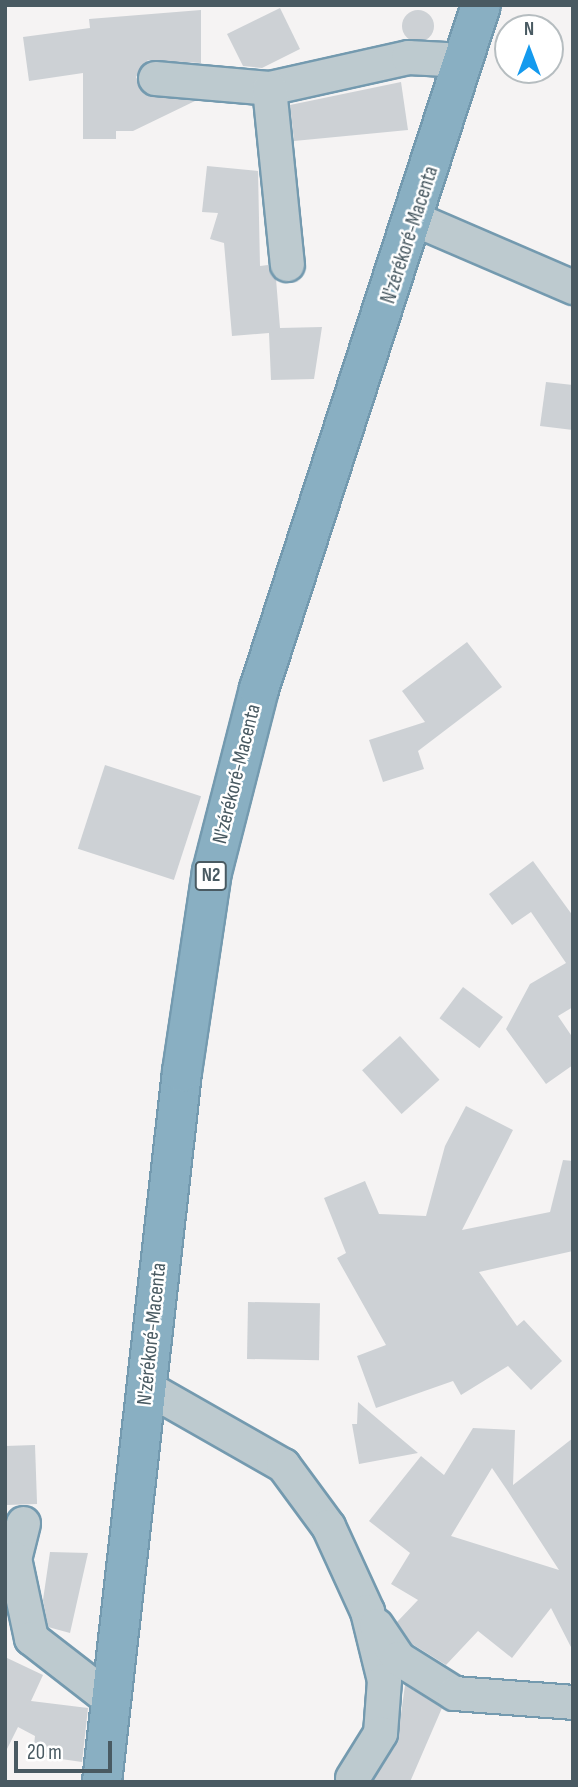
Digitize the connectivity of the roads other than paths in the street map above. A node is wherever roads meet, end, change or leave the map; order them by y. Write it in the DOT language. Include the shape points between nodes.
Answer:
graph roads {
  1 [pos="481,5"];
  2 [pos="464,60"];
  3 [pos="155,78"];
  4 [pos="269,88"];
  5 [pos="415,219"];
  6 [pos="287,264"];
  7 [pos="573,287"];
  8 [pos="146,1387"];
  9 [pos="23,1523"];
  10 [pos="367,1611"];
  11 [pos="111,1700"];
  12 [pos="573,1702"];
  13 [pos="352,1778"];
  14 [pos="102,1782"];
  1 -- 2 [label="highway, N'zérékoré-Macenta / N2"];
  2 -- 4 [label="street" via="408,57"];
  2 -- 5 [label="highway, N'zérékoré-Macenta / N2"];
  3 -- 4 [label="street"];
  4 -- 6 [label="street"];
  5 -- 7 [label="street"];
  5 -- 8 [label="highway, N'zérékoré-Macenta / N2" via="259,689 212,872"];
  8 -- 10 [label="street" via="284,1465 328,1526"];
  8 -- 11 [label="highway, N'zérékoré-Macenta / N2"];
  9 -- 11 [label="street" via="13,1558 31,1638"];
  10 -- 12 [label="street" via="398,1658 454,1693"];
  10 -- 13 [label="street" via="384,1680 380,1733"];
  11 -- 14 [label="highway, N'zérékoré-Macenta / N2"];
}
